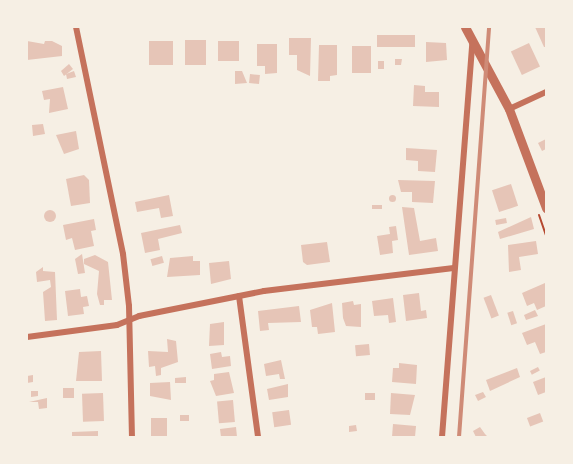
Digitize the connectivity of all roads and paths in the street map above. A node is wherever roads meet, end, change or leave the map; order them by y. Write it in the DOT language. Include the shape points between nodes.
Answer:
graph roads {
  1 [pos="76,27"];
  2 [pos="465,27"];
  3 [pos="472,38"];
  4 [pos="546,92"];
  5 [pos="509,109"];
  6 [pos="546,208"];
  7 [pos="454,268"];
  8 [pos="239,296"];
  9 [pos="128,322"];
  10 [pos="27,337"];
  11 [pos="132,437"];
  12 [pos="258,437"];
  13 [pos="442,437"];
  1 -- 9 [label="street" via="123,254"];
  2 -- 3 [label="street"];
  3 -- 5 [label="street"];
  3 -- 7 [label="street"];
  4 -- 5 [label="street"];
  5 -- 6 [label="street"];
  7 -- 8 [label="street"];
  7 -- 13 [label="street"];
  8 -- 9 [label="street" via="140,316"];
  8 -- 12 [label="street"];
  9 -- 10 [label="street"];
  9 -- 11 [label="street"];
}
